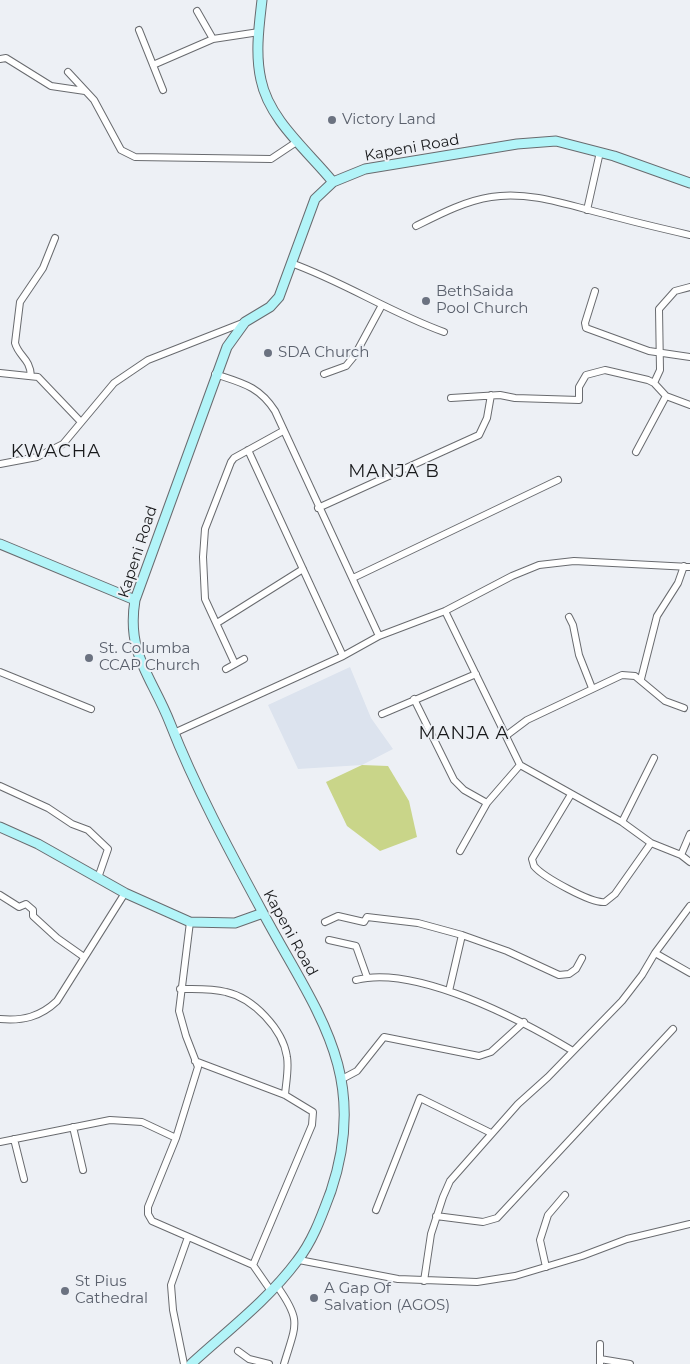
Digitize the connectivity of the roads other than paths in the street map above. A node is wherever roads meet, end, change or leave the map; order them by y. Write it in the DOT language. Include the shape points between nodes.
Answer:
graph roads {
  1 [pos="262,0"];
  2 [pos="197,11"];
  3 [pos="139,30"];
  4 [pos="258,32"];
  5 [pos="213,39"];
  6 [pos="0,59"];
  7 [pos="153,65"];
  8 [pos="68,72"];
  9 [pos="164,90"];
  10 [pos="85,91"];
  11 [pos="298,141"];
  12 [pos="600,152"];
  13 [pos="334,182"];
  14 [pos="690,183"];
  15 [pos="587,210"];
  16 [pos="416,226"];
  17 [pos="690,236"];
  18 [pos="55,238"];
  19 [pos="291,263"];
  20 [pos="690,288"];
  21 [pos="594,291"];
  22 [pos="382,305"];
  23 [pos="245,322"];
  24 [pos="444,332"];
  25 [pos="660,352"];
  26 [pos="690,357"];
  27 [pos="0,373"];
  28 [pos="215,374"];
  29 [pos="324,374"];
  30 [pos="30,376"];
  31 [pos="654,383"];
  32 [pos="491,396"];
  33 [pos="666,396"];
  34 [pos="451,398"];
  35 [pos="690,405"];
  36 [pos="81,422"];
  37 [pos="283,431"];
  38 [pos="248,450"];
  39 [pos="636,452"];
  40 [pos="0,464"];
  41 [pos="558,480"];
  42 [pos="318,508"];
  43 [pos="0,544"];
  44 [pos="687,566"];
  45 [pos="302,569"];
  46 [pos="353,578"];
  47 [pos="135,600"];
  48 [pos="445,611"];
  49 [pos="569,617"];
  50 [pos="217,623"];
  51 [pos="379,636"];
  52 [pos="343,656"];
  53 [pos="244,659"];
  54 [pos="235,664"];
  55 [pos="226,669"];
  56 [pos="0,672"];
  57 [pos="476,674"];
  58 [pos="641,679"];
  59 [pos="592,688"];
  60 [pos="414,700"];
  61 [pos="684,708"];
  62 [pos="91,709"];
  63 [pos="382,714"];
  64 [pos="174,733"];
  65 [pos="507,735"];
  66 [pos="654,758"];
  67 [pos="520,765"];
  68 [pos="0,786"];
  69 [pos="570,796"];
  70 [pos="487,803"];
  71 [pos="622,822"];
  72 [pos="0,827"];
  73 [pos="690,834"];
  74 [pos="651,843"];
  75 [pos="460,851"];
  76 [pos="681,855"];
  77 [pos="690,862"];
  78 [pos="98,878"];
  79 [pos="125,893"];
  80 [pos="0,895"];
  81 [pos="690,906"];
  82 [pos="263,913"];
  83 [pos="190,922"];
  84 [pos="325,922"];
  85 [pos="462,935"];
  86 [pos="329,940"];
  87 [pos="654,953"];
  88 [pos="84,957"];
  89 [pos="582,958"];
  90 [pos="690,973"];
  91 [pos="367,977"];
  92 [pos="356,980"];
  93 [pos="180,989"];
  94 [pos="450,991"];
  95 [pos="0,1018"];
  96 [pos="524,1022"];
  97 [pos="673,1029"];
  98 [pos="573,1051"];
  99 [pos="195,1061"];
  100 [pos="342,1079"];
  101 [pos="285,1095"];
  102 [pos="73,1127"];
  103 [pos="491,1133"];
  104 [pos="176,1138"];
  105 [pos="14,1139"];
  106 [pos="0,1142"];
  107 [pos="83,1170"];
  108 [pos="24,1179"];
  109 [pos="565,1195"];
  110 [pos="376,1210"];
  111 [pos="436,1216"];
  112 [pos="690,1224"];
  113 [pos="188,1237"];
  114 [pos="299,1260"];
  115 [pos="254,1265"];
  116 [pos="546,1267"];
  117 [pos="424,1281"];
  118 [pos="274,1288"];
  119 [pos="600,1344"];
  120 [pos="238,1351"];
  121 [pos="600,1362"];
  122 [pos="184,1364"];
  123 [pos="191,1364"];
  124 [pos="269,1364"];
  125 [pos="284,1364"];
  126 [pos="630,1364"];
  1 -- 4 [label="main road"];
  2 -- 5 [label="street"];
  3 -- 7 [label="street"];
  4 -- 5 [label="street"];
  4 -- 11 [label="main road" via="261,81 272,107"];
  5 -- 7 [label="street"];
  6 -- 10 [label="street" via="6,58 51,86"];
  7 -- 9 [label="street"];
  8 -- 10 [label="street"];
  10 -- 11 [label="street" via="94,100 121,150 135,157 270,158"];
  11 -- 13 [label="main road"];
  12 -- 13 [label="main road, Kapeni Road" via="556,141 527,143 379,165"];
  12 -- 14 [label="main road, Kapeni Road"];
  12 -- 15 [label="street"];
  13 -- 19 [label="main road, Kapeni Road" via="315,199"];
  15 -- 16 [label="street" via="519,196 490,197 447,211"];
  15 -- 17 [label="street"];
  18 -- 30 [label="street" via="43,268 20,302 15,343 29,363"];
  19 -- 22 [label="street" via="313,270"];
  19 -- 23 [label="main road, Kapeni Road" via="279,297 270,307"];
  20 -- 25 [label="street" via="674,290 659,309"];
  21 -- 25 [label="street" via="586,328"];
  22 -- 24 [label="street"];
  22 -- 29 [label="street" via="346,366"];
  23 -- 28 [label="main road, Kapeni Road" via="227,347"];
  23 -- 36 [label="street" via="173,349 128,372 114,383"];
  25 -- 26 [label="street"];
  25 -- 31 [label="street" via="660,370"];
  27 -- 30 [label="street"];
  28 -- 37 [label="street" via="266,396"];
  28 -- 47 [label="main road, Kapeni Road"];
  30 -- 36 [label="street" via="43,380"];
  31 -- 32 [label="street" via="605,370 586,375 579,387 579,400"];
  31 -- 33 [label="street"];
  32 -- 34 [label="street"];
  32 -- 42 [label="street" via="487,418 479,435"];
  33 -- 35 [label="street"];
  33 -- 39 [label="street"];
  36 -- 40 [label="street" via="63,444 53,450"];
  37 -- 38 [label="street"];
  37 -- 42 [label="street"];
  38 -- 45 [label="street"];
  38 -- 50 [label="street" via="234,458 226,470 205,529 205,599"];
  41 -- 46 [label="street"];
  42 -- 46 [label="street"];
  43 -- 47 [label="main road"];
  44 -- 48 [label="street" via="574,561 539,565"];
  44 -- 58 [label="street" via="657,616"];
  45 -- 50 [label="street"];
  45 -- 52 [label="street"];
  46 -- 51 [label="street"];
  47 -- 64 [label="main road, Kapeni Road" via="132,616 135,646"];
  48 -- 51 [label="street"];
  48 -- 57 [label="street"];
  49 -- 59 [label="street"];
  50 -- 54 [label="street"];
  51 -- 52 [label="street"];
  52 -- 64 [label="street"];
  53 -- 54 [label="street"];
  54 -- 55 [label="street"];
  56 -- 62 [label="street"];
  57 -- 60 [label="street"];
  57 -- 65 [label="street"];
  58 -- 59 [label="street" via="622,675"];
  58 -- 61 [label="street" via="665,701"];
  59 -- 65 [label="street" via="527,720"];
  60 -- 63 [label="street"];
  60 -- 70 [label="street" via="454,780"];
  64 -- 82 [label="main road, Kapeni Road"];
  65 -- 67 [label="street"];
  66 -- 71 [label="street"];
  67 -- 69 [label="street"];
  67 -- 70 [label="street"];
  68 -- 78 [label="street" via="88,830 108,849"];
  69 -- 71 [label="street"];
  69 -- 74 [label="street" via="532,859 536,869 588,899 602,903 610,899"];
  70 -- 75 [label="street"];
  71 -- 74 [label="street"];
  72 -- 78 [label="main road"];
  73 -- 76 [label="street"];
  74 -- 76 [label="street"];
  76 -- 77 [label="street"];
  78 -- 79 [label="main road"];
  79 -- 83 [label="main road"];
  79 -- 88 [label="street"];
  80 -- 88 [label="street" via="19,907 26,904 45,927"];
  81 -- 87 [label="street"];
  82 -- 83 [label="main road" via="235,923"];
  82 -- 100 [label="main road, Kapeni Road" via="333,1046"];
  83 -- 93 [label="street"];
  84 -- 85 [label="street" via="338,916 360,922 374,917"];
  85 -- 89 [label="street" via="559,975 576,969"];
  85 -- 94 [label="street"];
  86 -- 91 [label="street" via="356,946"];
  87 -- 90 [label="street"];
  87 -- 98 [label="street" via="622,1001"];
  88 -- 95 [label="street" via="57,1001 48,1009 30,1018"];
  91 -- 92 [label="street"];
  91 -- 94 [label="street" via="402,980"];
  93 -- 99 [label="street" via="179,1011"];
  93 -- 101 [label="street" via="227,992 237,995 259,1011 278,1036 287,1055"];
  94 -- 96 [label="street"];
  96 -- 98 [label="street"];
  96 -- 100 [label="street" via="491,1052 479,1056 384,1037 357,1071"];
  97 -- 111 [label="street" via="497,1218 483,1222"];
  98 -- 103 [label="street"];
  99 -- 101 [label="street"];
  99 -- 104 [label="street" via="197,1076"];
  100 -- 114 [label="main road, Kapeni Road" via="346,1119 339,1163 319,1221"];
  101 -- 115 [label="street" via="310,1109 314,1117"];
  102 -- 104 [label="street" via="128,1120 142,1122"];
  102 -- 105 [label="street"];
  102 -- 107 [label="street"];
  103 -- 110 [label="street" via="420,1098"];
  103 -- 111 [label="street" via="450,1181"];
  104 -- 113 [label="street" via="147,1210 152,1221"];
  105 -- 106 [label="street"];
  105 -- 108 [label="street"];
  109 -- 116 [label="street" via="548,1216 540,1240"];
  111 -- 117 [label="street"];
  112 -- 116 [label="street" via="627,1239"];
  113 -- 115 [label="street"];
  113 -- 122 [label="street" via="171,1285"];
  114 -- 117 [label="street"];
  114 -- 118 [label="main road, Kapeni Road"];
  115 -- 118 [label="street"];
  116 -- 117 [label="street" via="478,1282"];
  118 -- 123 [label="main road, Kapeni Road"];
  118 -- 125 [label="street" via="290,1305 296,1320"];
  119 -- 121 [label="street"];
  120 -- 124 [label="street"];
  121 -- 126 [label="street"];
}
